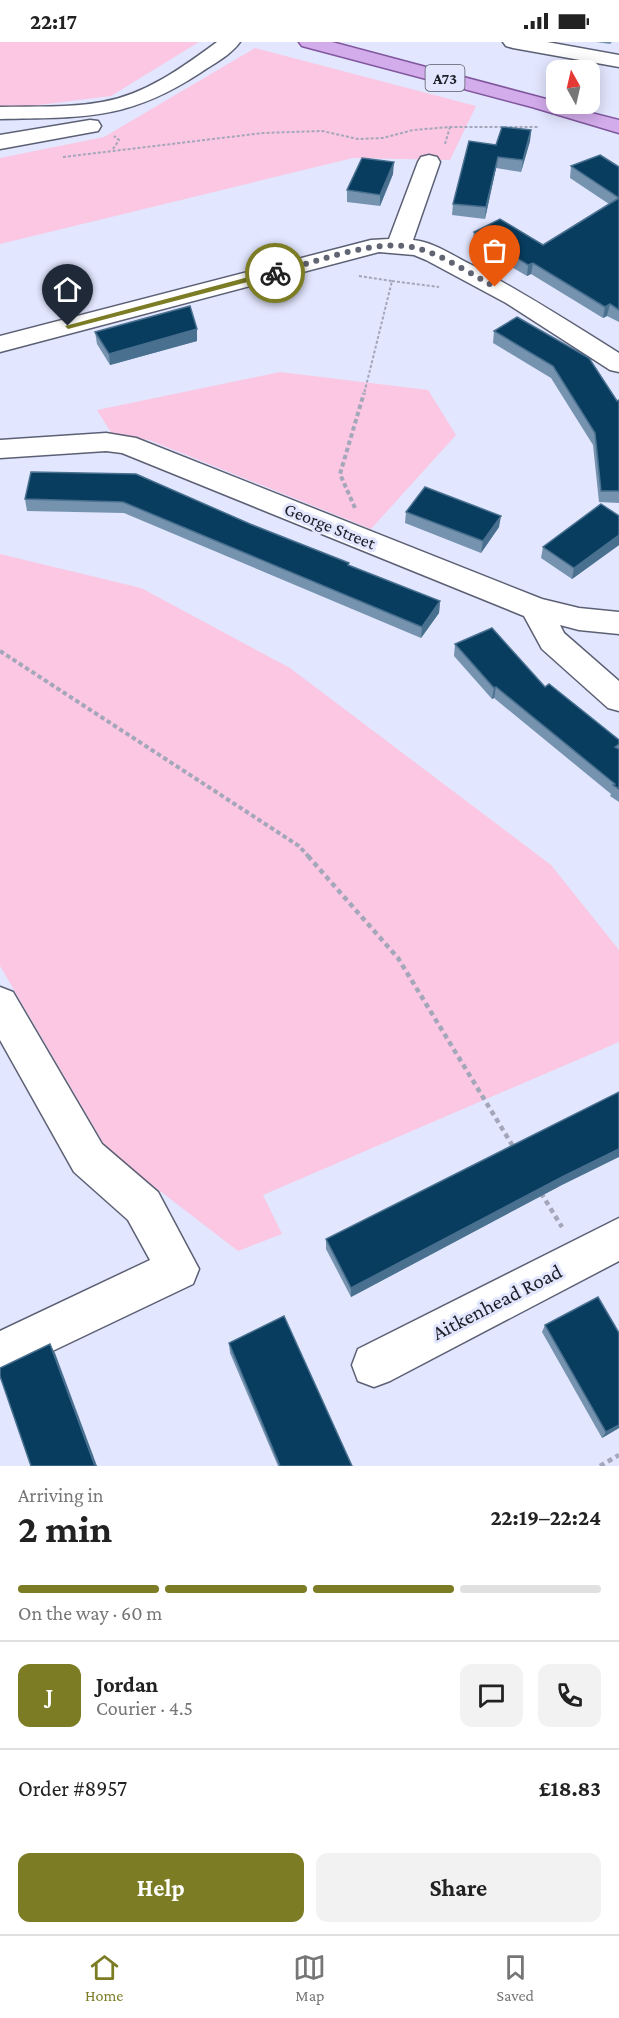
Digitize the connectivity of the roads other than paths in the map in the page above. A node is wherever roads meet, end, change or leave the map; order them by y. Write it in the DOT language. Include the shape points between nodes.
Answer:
graph roads {
  1 [pos="230,42"];
  2 [pos="309,42"];
  3 [pos="513,42"];
  4 [pos="619,61"];
  5 [pos="124,102"];
  6 [pos="0,113"];
  7 [pos="619,127"];
  8 [pos="0,142"];
  9 [pos="429,162"];
  10 [pos="399,245"];
  11 [pos="0,344"];
  12 [pos="619,364"];
  13 [pos="0,449"];
  14 [pos="535,609"];
  15 [pos="619,623"];
  16 [pos="619,699"];
  17 [pos="0,1004"];
  18 [pos="619,1239"];
  19 [pos="0,1354"];
  20 [pos="374,1365"];
  1 -- 5 [label="street" via="154,92"];
  2 -- 7 [label="main road, A73"];
  3 -- 4 [label="street"];
  5 -- 6 [label="street" via="88,111"];
  5 -- 8 [label="street" via="100,122 84,129"];
  9 -- 10 [label="street"];
  10 -- 11 [label="street" via="379,245"];
  10 -- 12 [label="street" via="419,248 515,298"];
  13 -- 14 [label="street, George Street" via="126,444"];
  14 -- 15 [label="street, George Street"];
  14 -- 16 [label="street" via="553,641"];
  17 -- 19 [label="street" via="88,1158 144,1206 178,1269"];
  18 -- 20 [label="street, Aitkenhead Road"];
}
